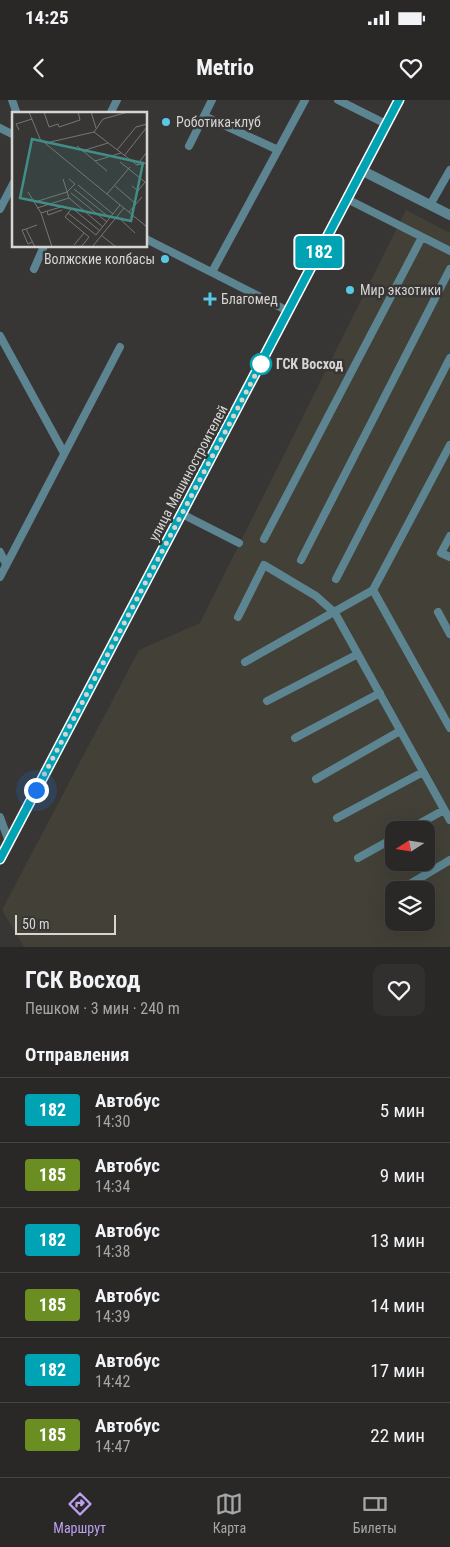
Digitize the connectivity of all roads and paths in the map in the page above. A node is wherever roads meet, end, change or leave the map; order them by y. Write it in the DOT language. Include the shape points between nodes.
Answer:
graph roads {
  1 [pos="12,100"];
  2 [pos="117,100"];
  3 [pos="212,100"];
  4 [pos="306,100"];
  5 [pos="338,100"];
  6 [pos="399,100"];
  7 [pos="16,112"];
  8 [pos="111,112"];
  9 [pos="204,116"];
  10 [pos="386,124"];
  11 [pos="0,128"];
  12 [pos="12,134"];
  13 [pos="189,146"];
  14 [pos="278,150"];
  15 [pos="361,170"];
  16 [pos="450,170"];
  17 [pos="12,186"];
  18 [pos="347,199"];
  19 [pos="430,205"];
  20 [pos="0,209"];
  21 [pos="450,215"];
  22 [pos="422,237"];
  23 [pos="148,240"];
  24 [pos="43,248"];
  25 [pos="450,251"];
  26 [pos="34,269"];
  27 [pos="450,269"];
  28 [pos="212,272"];
  29 [pos="288,311"];
  30 [pos="0,336"];
  31 [pos="120,347"];
  32 [pos="450,358"];
  33 [pos="450,445"];
  34 [pos="64,453"];
  35 [pos="182,514"];
  36 [pos="450,536"];
  37 [pos="264,540"];
  38 [pos="239,543"];
  39 [pos="0,552"];
  40 [pos="450,557"];
  41 [pos="301,560"];
  42 [pos="6,564"];
  43 [pos="0,577"];
  44 [pos="336,579"];
  45 [pos="373,590"];
  46 [pos="438,612"];
  47 [pos="335,613"];
  48 [pos="238,617"];
  49 [pos="450,634"];
  50 [pos="358,654"];
  51 [pos="245,662"];
  52 [pos="380,693"];
  53 [pos="267,701"];
  54 [pos="450,728"];
  55 [pos="400,731"];
  56 [pos="296,738"];
  57 [pos="423,772"];
  58 [pos="316,779"];
  59 [pos="444,810"];
  60 [pos="0,817"];
  61 [pos="338,818"];
  62 [pos="450,820"];
  63 [pos="424,821"];
  64 [pos="9,842"];
  65 [pos="385,843"];
  66 [pos="358,858"];
  67 [pos="0,859"];
  68 [pos="450,860"];
  69 [pos="415,881"];
  1 -- 7 [label="lane"];
  2 -- 8 [label="lane"];
  3 -- 9 [label="lane"];
  4 -- 14 [label="lane"];
  5 -- 10 [label="lane"];
  6 -- 10 [label="street, улица Машиностроителей"];
  9 -- 13 [label="lane"];
  9 -- 14 [label="lane"];
  10 -- 15 [label="street, улица Машиностроителей"];
  11 -- 12 [label="lane"];
  14 -- 28 [label="lane"];
  15 -- 18 [label="street, улица Машиностроителей"];
  15 -- 19 [label="street"];
  16 -- 19 [label="lane"];
  17 -- 20 [label="lane"];
  18 -- 22 [label="lane"];
  18 -- 29 [label="street, улица Машиностроителей"];
  19 -- 21 [label="street"];
  22 -- 25 [label="lane"];
  22 -- 37 [label="lane"];
  23 -- 28 [label="lane"];
  24 -- 26 [label="lane"];
  27 -- 41 [label="lane"];
  28 -- 29 [label="lane"];
  29 -- 35 [label="street, улица Машиностроителей"];
  30 -- 34 [label="lane"];
  31 -- 34 [label="lane"];
  32 -- 44 [label="lane"];
  33 -- 45 [label="lane"];
  34 -- 42 [label="lane"];
  35 -- 38 [label="lane"];
  35 -- 64 [label="street, улица Машиностроителей"];
  36 -- 40 [label="lane" via="441,552"];
  39 -- 42 [label="lane"];
  42 -- 43 [label="lane"];
  45 -- 47 [label="lane"];
  45 -- 54 [label="lane"];
  46 -- 49 [label="lane"];
  47 -- 48 [label="lane" via="316,596 264,565"];
  47 -- 50 [label="lane"];
  47 -- 51 [label="lane"];
  50 -- 52 [label="lane"];
  50 -- 53 [label="lane"];
  52 -- 55 [label="lane"];
  52 -- 56 [label="lane"];
  55 -- 57 [label="lane"];
  55 -- 58 [label="lane"];
  57 -- 59 [label="lane"];
  57 -- 61 [label="lane"];
  59 -- 62 [label="lane"];
  59 -- 63 [label="lane"];
  60 -- 64 [label="lane"];
  64 -- 67 [label="street, улица Машиностроителей"];
  65 -- 66 [label="lane"];
  68 -- 69 [label="lane"];
}
